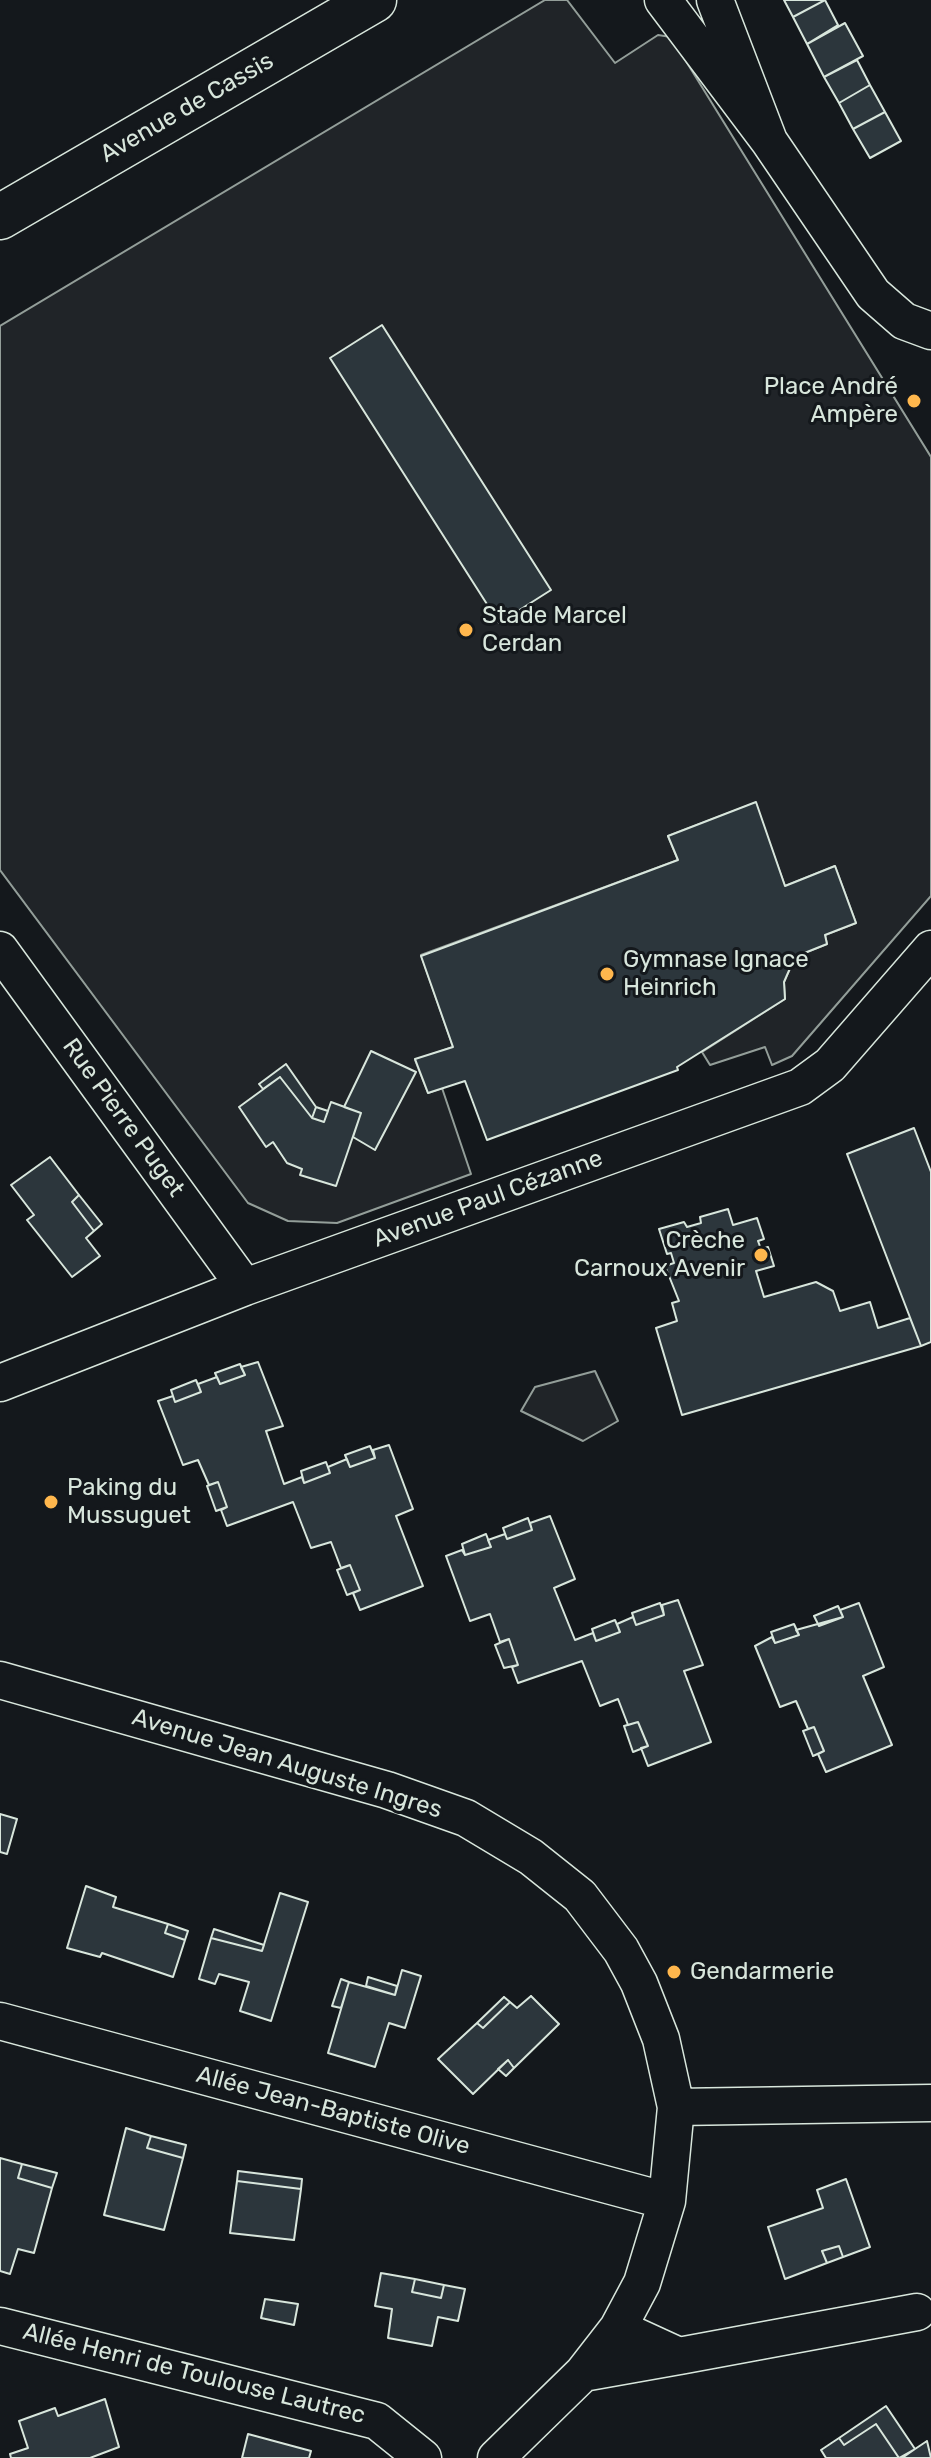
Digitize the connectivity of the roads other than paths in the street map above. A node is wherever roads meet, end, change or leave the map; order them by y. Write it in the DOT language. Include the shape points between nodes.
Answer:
graph roads {
  1 [pos="374,0"];
  2 [pos="663,0"];
  3 [pos="715,0"];
  4 [pos="769,141"];
  5 [pos="0,217"];
  6 [pos="931,331"];
  7 [pos="931,949"];
  8 [pos="0,950"];
  9 [pos="245,1287"];
  10 [pos="0,1383"];
  11 [pos="0,1680"];
  12 [pos="0,2021"];
  13 [pos="931,2103"];
  14 [pos="676,2107"];
  15 [pos="667,2201"];
  16 [pos="917,2312"];
  17 [pos="0,2326"];
  18 [pos="618,2328"];
  19 [pos="679,2356"];
  20 [pos="583,2373"];
  21 [pos="423,2458"];
  22 [pos="496,2458"];
  1 -- 5 [label="main road, Avenue de Cassis"];
  2 -- 4 [label="street"];
  3 -- 4 [label="street"];
  4 -- 6 [label="street" via="873,294 904,321"];
  7 -- 9 [label="street, Avenue Paul Cézanne" via="830,1065 800,1087"];
  8 -- 9 [label="street, Rue Pierre Puget"];
  9 -- 10 [label="street, Avenue Paul Cézanne"];
  11 -- 14 [label="street, Avenue Jean Auguste Ingres" via="387,1790 466,1818 531,1857 580,1896 621,1950 661,2039"];
  12 -- 15 [label="street, Allée Jean-Baptiste Olive"];
  13 -- 14 [label="street"];
  14 -- 15 [label="street, Avenue Jean Auguste Ingres"];
  15 -- 18 [label="street, Avenue Jean Auguste Ingres" via="642,2283"];
  16 -- 19 [label="street"];
  17 -- 21 [label="street, Allée Henri de Toulouse Lautrec" via="377,2421"];
  18 -- 19 [label="street"];
  18 -- 20 [label="street, Avenue Jean Auguste Ingres"];
  19 -- 20 [label="street"];
  20 -- 22 [label="street, Avenue Jean Auguste Ingres"];
}
